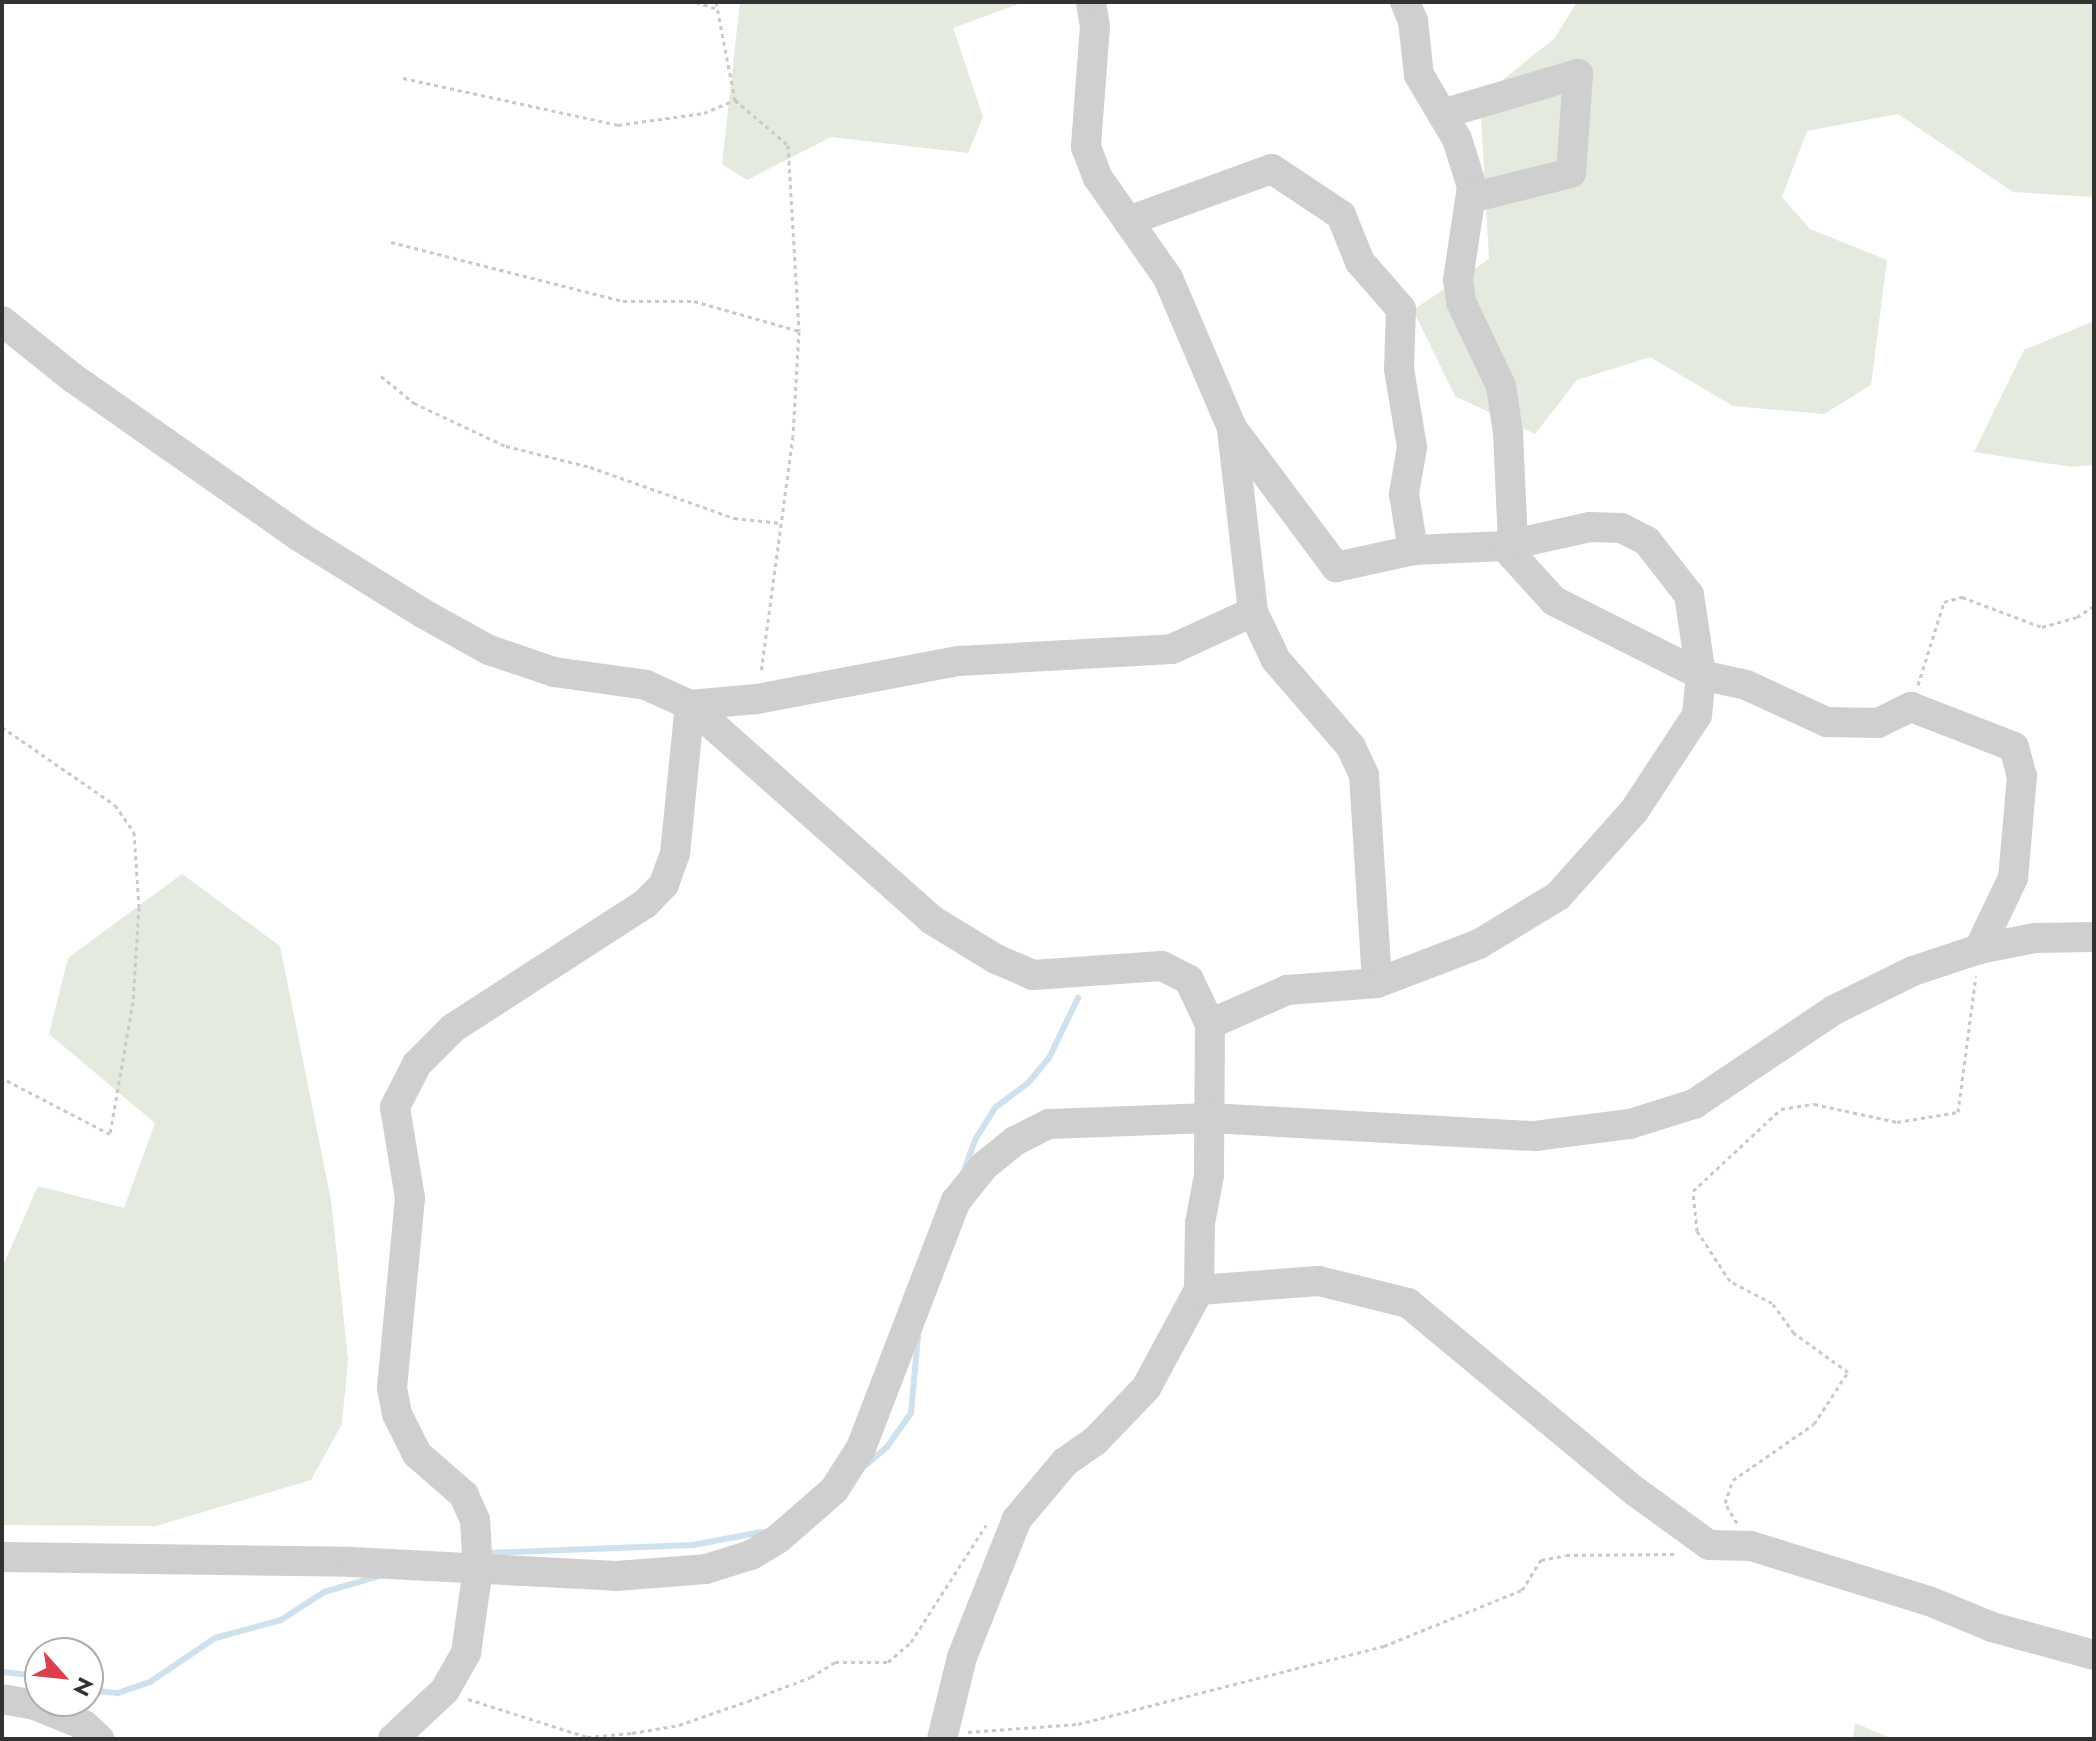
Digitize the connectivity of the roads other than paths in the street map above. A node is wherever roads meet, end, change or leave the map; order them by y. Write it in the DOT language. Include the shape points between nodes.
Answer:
graph roads {
  1 [pos="1091,2"];
  2 [pos="1405,2"];
  3 [pos="1442,114"];
  4 [pos="1471,198"];
  5 [pos="1128,221"];
  6 [pos="2,321"];
  7 [pos="1232,428"];
  8 [pos="1508,545"];
  9 [pos="1413,550"];
  10 [pos="1253,612"];
  11 [pos="1701,675"];
  12 [pos="690,705"];
  13 [pos="2094,937"];
  14 [pos="1979,949"];
  15 [pos="1377,983"];
  16 [pos="1210,1024"];
  17 [pos="1210,1118"];
  18 [pos="1199,1290"];
  19 [pos="2,1557"];
  20 [pos="478,1569"];
  21 [pos="2094,1655"];
  22 [pos="2,1699"];
  23 [pos="943,1736"];
  24 [pos="99,1739"];
  25 [pos="393,1739"];
  1 -- 5 [label="street" via="1095,26 1086,147 1098,178"];
  2 -- 3 [label="street" via="1413,21 1419,75"];
  3 -- 4 [label="street" via="1457,139"];
  3 -- 4 [label="street" via="1578,74 1571,173"];
  4 -- 8 [label="street" via="1458,280 1461,302 1501,386 1508,433"];
  5 -- 7 [label="street" via="1168,278"];
  5 -- 9 [label="street" via="1272,169 1341,215 1360,262 1401,309 1399,369 1412,447 1404,494"];
  6 -- 12 [label="street" via="73,378 300,537 424,614 489,650 554,672 646,685"];
  7 -- 9 [label="street" via="1336,567"];
  7 -- 10 [label="street"];
  8 -- 9 [label="street"];
  8 -- 11 [label="street" via="1554,601"];
  8 -- 11 [label="street" via="1590,527 1621,528 1647,541 1689,595"];
  10 -- 12 [label="street" via="1172,649 959,661 757,699"];
  10 -- 15 [label="street" via="1276,660 1351,747 1364,775"];
  11 -- 14 [label="street" via="1746,685 1827,722 1878,723 1911,707 2014,747 2022,776 2013,878"];
  11 -- 15 [label="street" via="1697,715 1670,758 1597,858 1558,896 1479,944"];
  12 -- 16 [label="street" via="932,920 1033,975 1162,966 1189,980"];
  12 -- 20 [label="street" via="675,854 664,884 645,904 453,1028 417,1064 395,1107 410,1198 392,1388 397,1414 417,1454 464,1495 475,1520"];
  13 -- 14 [label="street" via="2035,938"];
  14 -- 17 [label="street" via="1913,971 1834,1010 1694,1104 1630,1124 1535,1136"];
  15 -- 16 [label="street" via="1287,990"];
  16 -- 17 [label="street"];
  17 -- 18 [label="street"];
  17 -- 20 [label="street" via="1049,1124 1015,1141 984,1166 956,1201 861,1448 834,1490 779,1538 751,1555 665,1576"];
  18 -- 21 [label="street" via="1319,1281 1408,1303 1636,1492 1709,1545 1751,1546 1929,1601 1992,1627"];
  18 -- 23 [label="street" via="1146,1388 1095,1441 1065,1462 1017,1519 962,1657"];
  19 -- 20 [label="street"];
  20 -- 25 [label="street" via="466,1653 445,1690"];
  22 -- 24 [label="street" via="35,1705 84,1725"];
}
